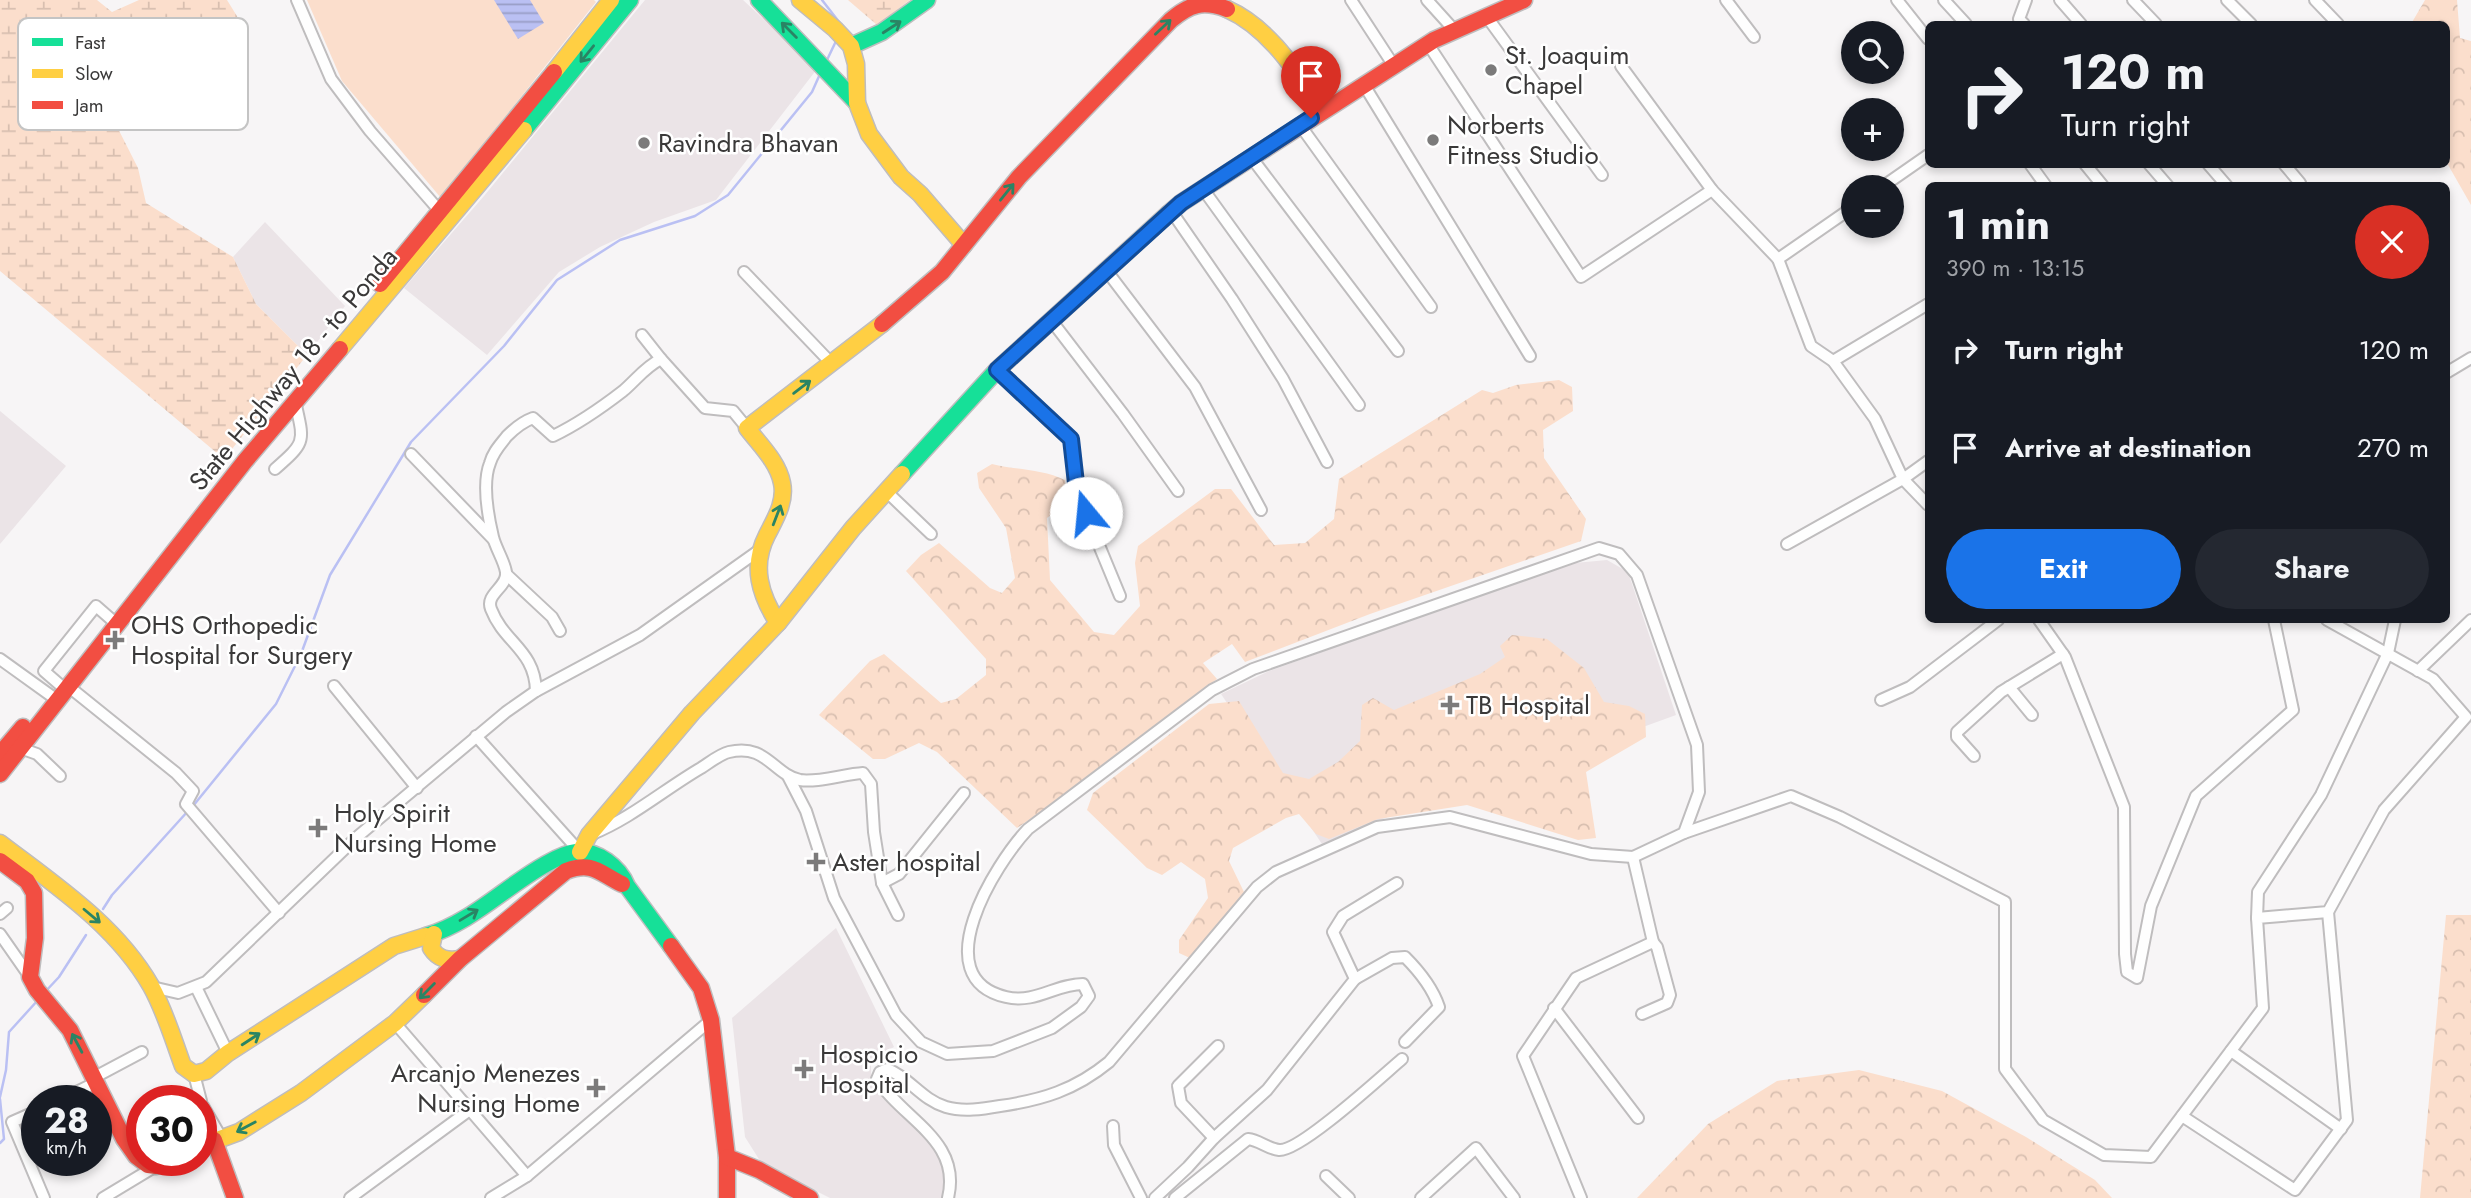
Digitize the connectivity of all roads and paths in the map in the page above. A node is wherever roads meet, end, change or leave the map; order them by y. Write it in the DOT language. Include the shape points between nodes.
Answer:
graph roads {
  1 [pos="298,0"];
  2 [pos="611,0"];
  3 [pos="630,0"];
  4 [pos="759,0"];
  5 [pos="800,0"];
  6 [pos="927,0"];
  7 [pos="1351,0"];
  8 [pos="1427,0"];
  9 [pos="1524,0"];
  10 [pos="1727,0"];
  11 [pos="1897,0"];
  12 [pos="1944,0"];
  13 [pos="2026,0"];
  14 [pos="2060,0"];
  15 [pos="2133,0"];
  16 [pos="2227,0"];
  17 [pos="2315,0"];
  18 [pos="1199,1"];
  19 [pos="1487,17"];
  20 [pos="1963,21"];
  21 [pos="2021,21"];
  22 [pos="2078,21"];
  23 [pos="2153,21"];
  24 [pos="2248,21"];
  25 [pos="2336,21"];
  26 [pos="1455,31"];
  27 [pos="1925,35"];
  28 [pos="1754,37"];
  29 [pos="844,38"];
  30 [pos="1428,44"];
  31 [pos="1394,66"];
  32 [pos="1621,66"];
  33 [pos="1364,85"];
  34 [pos="857,103"];
  35 [pos="1323,110"];
  36 [pos="1300,125"];
  37 [pos="1251,157"];
  38 [pos="1925,157"];
  39 [pos="2088,168"];
  40 [pos="2152,168"];
  41 [pos="2211,168"];
  42 [pos="2287,168"];
  43 [pos="1602,175"];
  44 [pos="1899,175"];
  45 [pos="2100,182"];
  46 [pos="2165,182"];
  47 [pos="2224,182"];
  48 [pos="2299,182"];
  49 [pos="1203,188"];
  50 [pos="1712,190"];
  51 [pos="1172,212"];
  52 [pos="1841,215"];
  53 [pos="444,216"];
  54 [pos="964,245"];
  55 [pos="1778,259"];
  56 [pos="1106,270"];
  57 [pos="744,272"];
  58 [pos="1925,306"];
  59 [pos="1431,307"];
  60 [pos="1051,320"];
  61 [pos="642,335"];
  62 [pos="1398,351"];
  63 [pos="1530,356"];
  64 [pos="2471,358"];
  65 [pos="661,359"];
  66 [pos="1833,361"];
  67 [pos="832,364"];
  68 [pos="997,370"];
  69 [pos="2450,371"];
  70 [pos="295,401"];
  71 [pos="1359,405"];
  72 [pos="747,428"];
  73 [pos="411,454"];
  74 [pos="1328,462"];
  75 [pos="1925,463"];
  76 [pos="275,469"];
  77 [pos="1903,479"];
  78 [pos="1178,491"];
  79 [pos="887,492"];
  80 [pos="1925,502"];
  81 [pos="1261,510"];
  82 [pos="931,534"];
  83 [pos="493,539"];
  84 [pos="1787,544"];
  85 [pos="761,549"];
  86 [pos="506,574"];
  87 [pos="1120,596"];
  88 [pos="2471,620"];
  89 [pos="778,623"];
  90 [pos="1994,623"];
  91 [pos="2041,623"];
  92 [pos="2275,623"];
  93 [pos="2333,623"];
  94 [pos="2394,623"];
  95 [pos="560,631"];
  96 [pos="2388,653"];
  97 [pos="2063,654"];
  98 [pos="0,659"];
  99 [pos="2418,671"];
  100 [pos="334,686"];
  101 [pos="2009,687"];
  102 [pos="59,691"];
  103 [pos="536,691"];
  104 [pos="1881,700"];
  105 [pos="2032,715"];
  106 [pos="2469,715"];
  107 [pos="476,736"];
  108 [pos="20,748"];
  109 [pos="0,754"];
  110 [pos="1974,756"];
  111 [pos="0,775"];
  112 [pos="60,776"];
  113 [pos="788,776"];
  114 [pos="417,788"];
  115 [pos="964,793"];
  116 [pos="1684,833"];
  117 [pos="589,835"];
  118 [pos="0,843"];
  119 [pos="580,852"];
  120 [pos="1633,857"];
  121 [pos="2,863"];
  122 [pos="882,883"];
  123 [pos="1397,883"];
  124 [pos="627,886"];
  125 [pos="58,888"];
  126 [pos="34,899"];
  127 [pos="2328,912"];
  128 [pos="279,913"];
  129 [pos="898,915"];
  130 [pos="2257,918"];
  131 [pos="0,934"];
  132 [pos="434,934"];
  133 [pos="1653,942"];
  134 [pos="460,959"];
  135 [pos="1355,979"];
  136 [pos="152,987"];
  137 [pos="196,987"];
  138 [pos="38,989"];
  139 [pos="1554,1009"];
  140 [pos="1642,1014"];
  141 [pos="711,1020"];
  142 [pos="395,1023"];
  143 [pos="1405,1042"];
  144 [pos="1218,1046"];
  145 [pos="2231,1051"];
  146 [pos="142,1052"];
  147 [pos="228,1053"];
  148 [pos="1402,1059"];
  149 [pos="194,1074"];
  150 [pos="96,1079"];
  151 [pos="86,1085"];
  152 [pos="197,1085"];
  153 [pos="471,1109"];
  154 [pos="2182,1116"];
  155 [pos="21,1118"];
  156 [pos="1638,1118"];
  157 [pos="1113,1126"];
  158 [pos="2341,1129"];
  159 [pos="217,1138"];
  160 [pos="1214,1138"];
  161 [pos="124,1139"];
  162 [pos="126,1142"];
  163 [pos="21,1143"];
  164 [pos="217,1154"];
  165 [pos="727,1157"];
  166 [pos="35,1176"];
  167 [pos="141,1176"];
  168 [pos="527,1176"];
  169 [pos="1325,1176"];
  170 [pos="2291,1194"];
  171 [pos="44,1198"];
  172 [pos="103,1198"];
  173 [pos="235,1198"];
  174 [pos="350,1198"];
  175 [pos="491,1198"];
  176 [pos="727,1198"];
  177 [pos="810,1198"];
  178 [pos="948,1198"];
  179 [pos="1141,1198"];
  180 [pos="1155,1198"];
  181 [pos="1175,1198"];
  182 [pos="1349,1198"];
  183 [pos="1421,1198"];
  184 [pos="1514,1198"];
  185 [pos="1581,1198"];
  1 -- 53 [label="street" via="331,79"];
  2 -- 53 [label="main road, State Highway 18 - to Ponda"];
  3 -- 53 [label="main road, State Highway 18 - to Ponda, one-way"];
  34 -- 4 [label="main road, one-way"];
  5 -- 29 [label="main road"];
  29 -- 6 [label="main road, one-way" via="869,41"];
  7 -- 31 [label="street"];
  8 -- 26 [label="street"];
  9 -- 19 [label="main road"];
  10 -- 28 [label="street"];
  11 -- 27 [label="street"];
  12 -- 20 [label="street"];
  13 -- 21 [label="street"];
  14 -- 22 [label="street"];
  15 -- 23 [label="street"];
  16 -- 24 [label="street"];
  17 -- 25 [label="street"];
  18 -- 35 [label="main road" via="1245,14"];
  54 -- 18 [label="main road, one-way" via="1018,177 1107,83 1171,20"];
  19 -- 26 [label="main road"];
  19 -- 43 [label="street"];
  26 -- 30 [label="main road"];
  29 -- 34 [label="main road" via="856,64"];
  30 -- 31 [label="main road"];
  30 -- 50 [label="street" via="1581,277"];
  31 -- 33 [label="main road"];
  32 -- 50 [label="street"];
  33 -- 35 [label="main road"];
  33 -- 63 [label="street"];
  34 -- 54 [label="main road" via="869,134 885,157"];
  35 -- 36 [label="main road"];
  36 -- 37 [label="main road"];
  36 -- 59 [label="street"];
  37 -- 49 [label="main road"];
  37 -- 62 [label="street"];
  38 -- 44 [label="street"];
  39 -- 45 [label="street"];
  40 -- 46 [label="street"];
  41 -- 47 [label="street"];
  42 -- 48 [label="street"];
  49 -- 51 [label="main road"];
  49 -- 71 [label="street"];
  50 -- 55 [label="street"];
  51 -- 56 [label="main road"];
  51 -- 74 [label="street" via="1283,379"];
  52 -- 55 [label="street"];
  53 -- 70 [label="main road, State Highway 18 - to Ponda"];
  53 -- 102 [label="main road, State Highway 18 - to Ponda" via="264,423"];
  54 -- 67 [label="main road" via="919,294"];
  55 -- 66 [label="street" via="1811,346"];
  56 -- 60 [label="main road"];
  56 -- 81 [label="street" via="1195,387"];
  57 -- 67 [label="street"];
  58 -- 66 [label="street"];
  60 -- 68 [label="main road"];
  60 -- 78 [label="street"];
  61 -- 65 [label="street"];
  64 -- 69 [label="street"];
  65 -- 72 [label="street" via="705,408 733,411"];
  65 -- 83 [label="street" via="602,407 553,436 533,418 510,433 488,466"];
  66 -- 77 [label="street" via="1875,419"];
  72 -- 67 [label="main road, one-way"];
  68 -- 79 [label="main road"];
  68 -- 87 [label="street" via="1071,439 1077,492"];
  70 -- 76 [label="street" via="302,433 298,449"];
  70 -- 102 [label="main road, State Highway 18 - to Ponda"];
  85 -- 72 [label="main road, one-way" via="779,513 782,483 778,469"];
  73 -- 83 [label="street"];
  75 -- 77 [label="street"];
  77 -- 80 [label="street"];
  77 -- 84 [label="street"];
  79 -- 82 [label="street"];
  79 -- 89 [label="main road"];
  83 -- 86 [label="street"];
  85 -- 89 [label="main road" via="757,561 760,586"];
  85 -- 103 [label="street" via="640,635"];
  86 -- 95 [label="street" via="552,617"];
  86 -- 103 [label="street" via="489,601 490,607 530,662"];
  88 -- 99 [label="street"];
  89 -- 117 [label="main road" via="692,713"];
  90 -- 104 [label="street" via="1910,687"];
  91 -- 97 [label="street"];
  92 -- 97 [label="street" via="2292,710 2196,796 2151,906 2137,978 2127,972 2125,954 2124,807"];
  93 -- 96 [label="street"];
  94 -- 96 [label="street"];
  96 -- 99 [label="street"];
  96 -- 130 [label="street" via="2321,795 2258,892"];
  97 -- 101 [label="street"];
  98 -- 102 [label="street"];
  99 -- 106 [label="street"];
  100 -- 114 [label="street"];
  101 -- 105 [label="street"];
  101 -- 110 [label="street" via="1957,732"];
  102 -- 108 [label="main road, State Highway 18 - to Ponda"];
  102 -- 109 [label="main road, State Highway 18 - to Ponda"];
  102 -- 128 [label="street" via="176,773 193,791 186,804"];
  103 -- 107 [label="street"];
  106 -- 127 [label="street" via="2384,810"];
  107 -- 114 [label="street"];
  107 -- 119 [label="street"];
  108 -- 111 [label="main road, State Highway 18 - to Ponda"];
  108 -- 112 [label="street" via="37,754"];
  113 -- 116 [label="street" via="806,811 834,898 896,1015 921,1042 947,1054 993,1051 1052,1028 1089,996 1083,984 1071,984 1042,996 1009,998 991,993 976,981 968,965 968,941 977,909 1011,847 1028,830 1213,690 1253,669 1599,548 1619,554 1637,575 1697,746 1699,792"];
  113 -- 117 [label="street" via="753,751 728,752 615,825"];
  113 -- 122 [label="street" via="803,780 863,773 871,784"];
  114 -- 128 [label="street" via="357,837"];
  115 -- 122 [label="street" via="899,874"];
  116 -- 120 [label="street"];
  116 -- 154 [label="street" via="1791,796 2005,902 2005,1069 2043,1120 2104,1155 2151,1157"];
  117 -- 119 [label="main road"];
  118 -- 125 [label="main road"];
  119 -- 124 [label="main road" via="607,861"];
  132 -- 119 [label="main road, one-way" via="530,873"];
  120 -- 133 [label="street"];
  120 -- 178 [label="street" via="1591,854 1450,817 1377,827 1276,872 1256,887 1110,1062 1083,1081 1036,1101 967,1110 945,1107 897,1073 880,1072 881,1086 942,1150 952,1182"];
  121 -- 126 [label="main road" via="27,881"];
  122 -- 129 [label="street"];
  123 -- 135 [label="street" via="1343,916 1333,932"];
  124 -- 134 [label="main road" via="596,867 576,866"];
  124 -- 141 [label="main road" via="701,988"];
  125 -- 126 [label="street"];
  125 -- 136 [label="main road, one-way" via="98,920"];
  126 -- 138 [label="main road"];
  127 -- 130 [label="street"];
  127 -- 158 [label="street" via="2347,1120"];
  128 -- 137 [label="street" via="224,967"];
  130 -- 145 [label="street" via="2263,1008"];
  131 -- 138 [label="street"];
  132 -- 134 [label="main road" via="431,945 437,956"];
  147 -- 132 [label="main road, one-way" via="394,946"];
  133 -- 139 [label="street" via="1576,978"];
  133 -- 140 [label="street" via="1670,995 1667,1003"];
  134 -- 142 [label="main road, one-way"];
  135 -- 143 [label="street" via="1392,958 1405,957 1410,962 1439,1007"];
  135 -- 160 [label="street" via="1267,1090"];
  136 -- 137 [label="street" via="178,993"];
  136 -- 149 [label="main road" via="183,1066"];
  137 -- 147 [label="street"];
  150 -- 138 [label="main road, one-way" via="70,1030"];
  139 -- 156 [label="street"];
  139 -- 185 [label="street" via="1522,1056"];
  141 -- 165 [label="main road"];
  141 -- 168 [label="street"];
  142 -- 153 [label="street"];
  142 -- 159 [label="main road, one-way" via="278,1108 239,1132"];
  144 -- 160 [label="street" via="1178,1086 1181,1103"];
  145 -- 154 [label="street"];
  145 -- 158 [label="street"];
  146 -- 150 [label="street"];
  147 -- 149 [label="main road" via="206,1071"];
  148 -- 181 [label="street" via="1344,1111 1295,1146 1281,1150 1248,1139"];
  149 -- 152 [label="street"];
  150 -- 151 [label="street"];
  150 -- 161 [label="main road"];
  153 -- 168 [label="street"];
  153 -- 174 [label="street"];
  154 -- 170 [label="street"];
  155 -- 163 [label="street" via="12,1122"];
  157 -- 179 [label="street" via="1114,1145"];
  158 -- 170 [label="street"];
  160 -- 180 [label="street"];
  161 -- 162 [label="main road"];
  164 -- 173 [label="main road"];
  165 -- 176 [label="main road"];
  165 -- 177 [label="main road"];
  166 -- 171 [label="street"];
  167 -- 172 [label="street"];
  168 -- 175 [label="street"];
  169 -- 182 [label="street"];
  183 -- 184 [label="street" via="1476,1148"];
}
